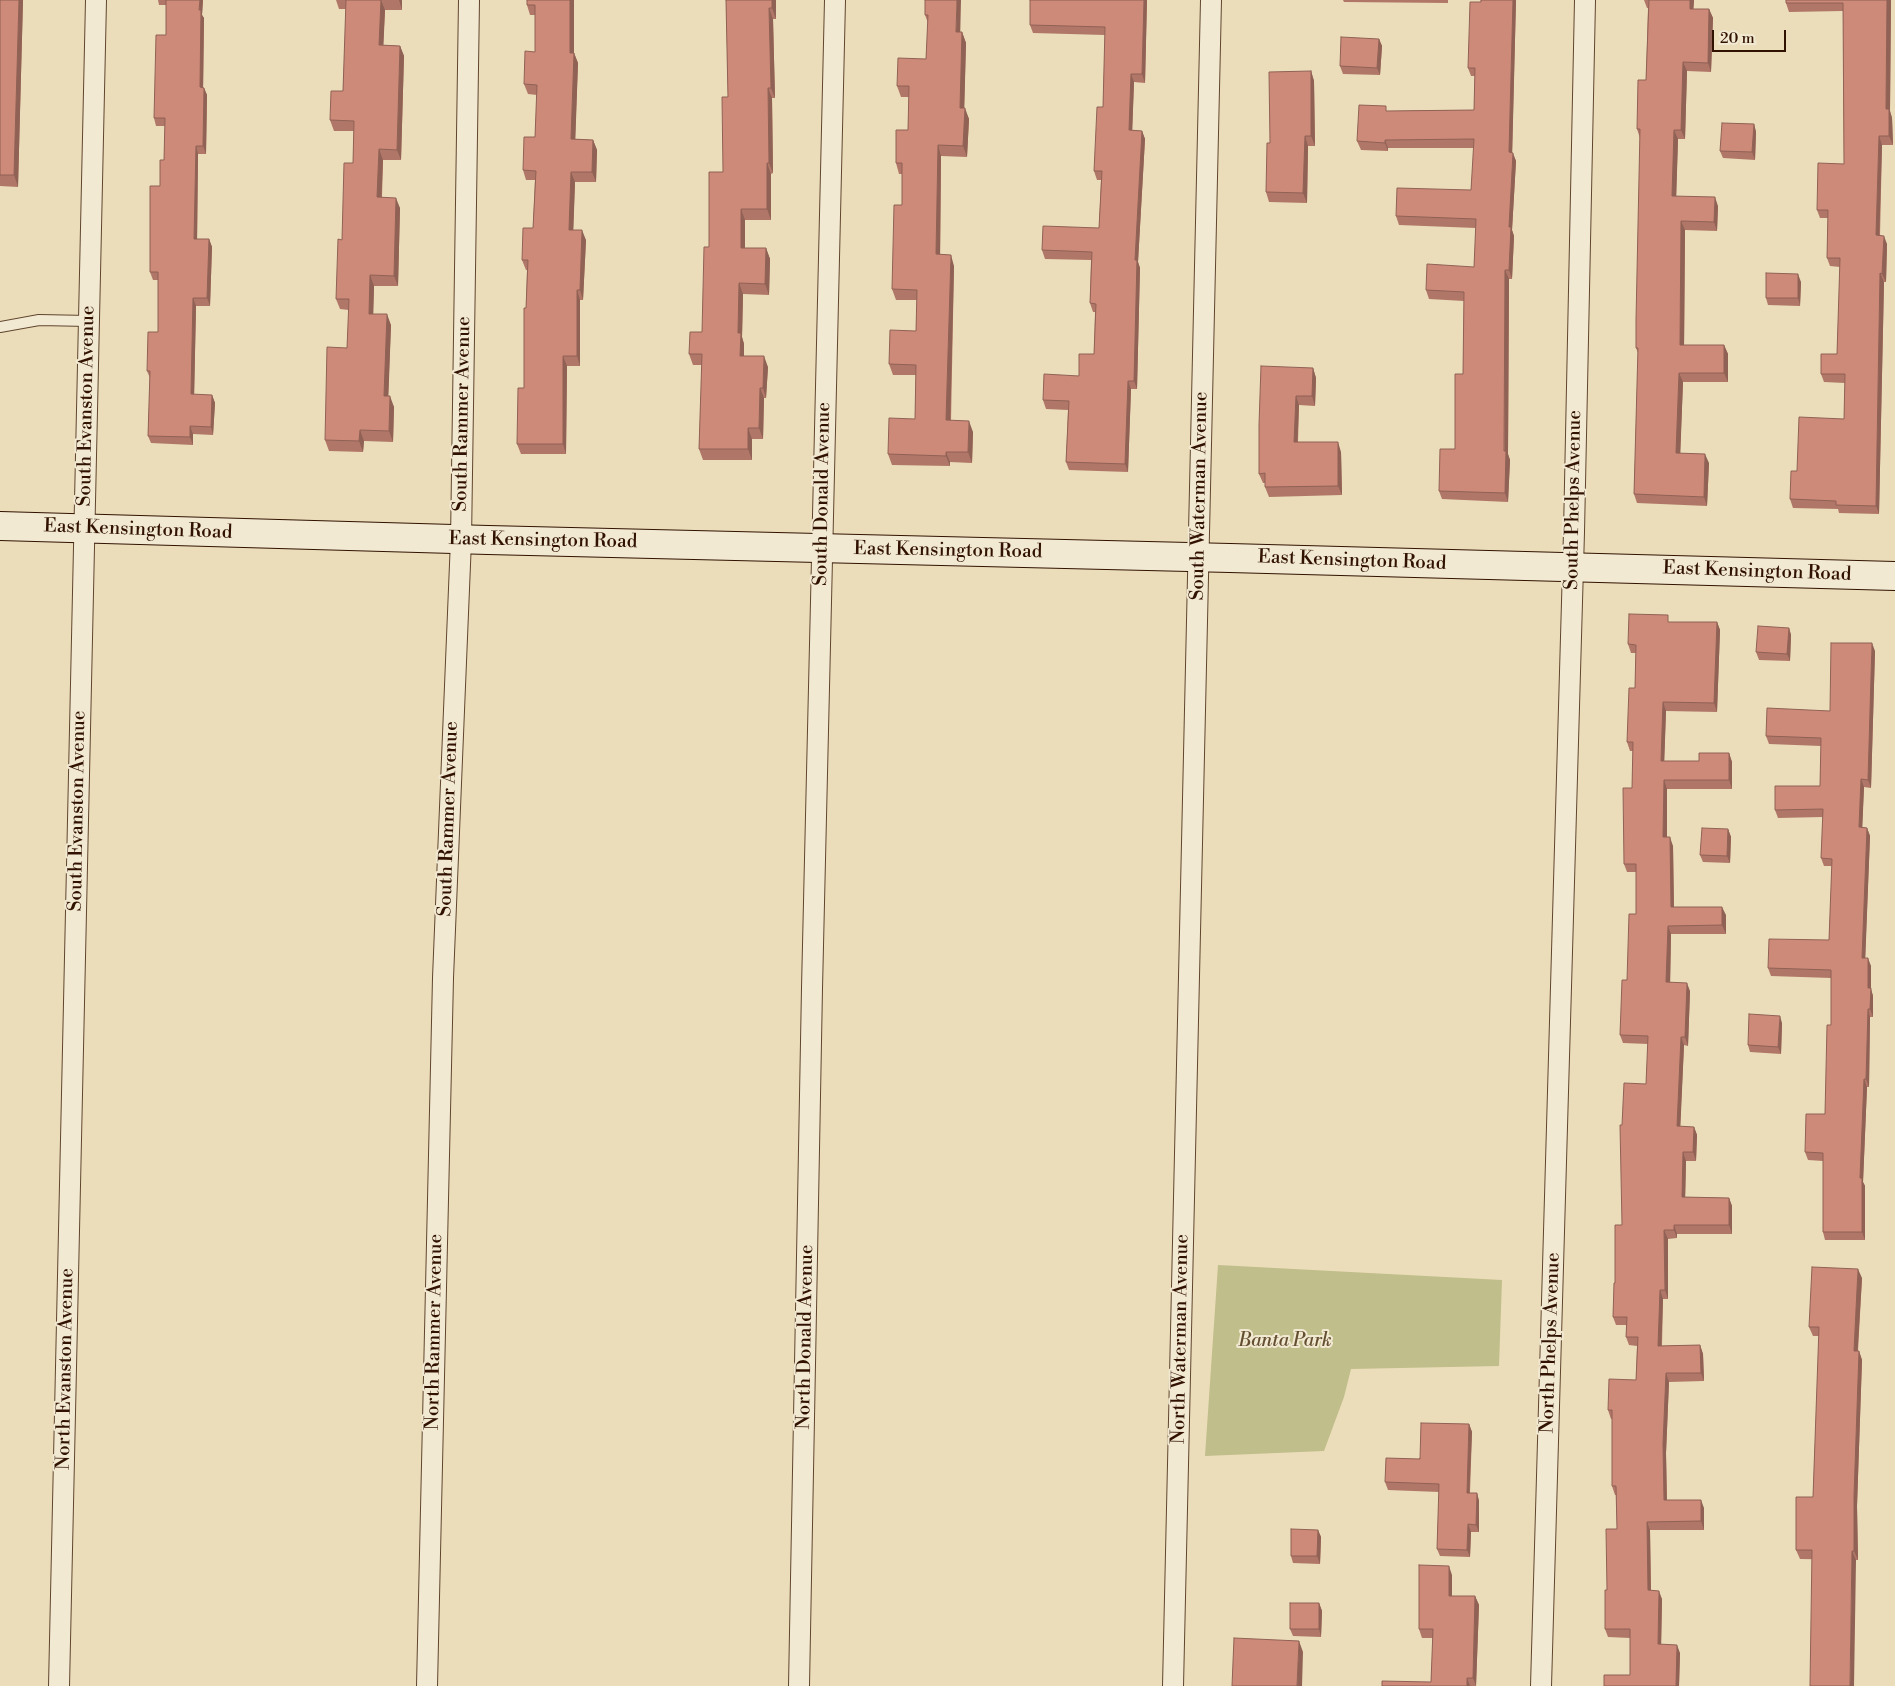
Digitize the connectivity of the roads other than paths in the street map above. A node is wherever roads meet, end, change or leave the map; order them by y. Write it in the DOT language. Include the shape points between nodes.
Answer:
graph roads {
  1 [pos="96,0"];
  2 [pos="469,0"];
  3 [pos="835,0"];
  4 [pos="1211,0"];
  5 [pos="1585,0"];
  6 [pos="89,321"];
  7 [pos="0,327"];
  8 [pos="0,526"];
  9 [pos="84,528"];
  10 [pos="461,540"];
  11 [pos="822,548"];
  12 [pos="1198,557"];
  13 [pos="1573,567"];
  14 [pos="1895,576"];
  15 [pos="442,978"];
  16 [pos="812,988"];
  17 [pos="1188,992"];
  18 [pos="1560,1001"];
  19 [pos="73,1051"];
  20 [pos="60,1686"];
  21 [pos="427,1686"];
  22 [pos="799,1686"];
  23 [pos="1173,1686"];
  24 [pos="1541,1686"];
  1 -- 6 [label="street, South Evanston Avenue"];
  2 -- 10 [label="street, South Rammer Avenue"];
  3 -- 11 [label="street, South Donald Avenue"];
  4 -- 12 [label="street, South Waterman Avenue"];
  5 -- 13 [label="street, South Phelps Avenue"];
  6 -- 7 [label="lane" via="39,320"];
  6 -- 9 [label="street, South Evanston Avenue"];
  8 -- 9 [label="main road, East Kensington Road"];
  9 -- 10 [label="main road, East Kensington Road"];
  9 -- 19 [label="street, South Evanston Avenue"];
  10 -- 11 [label="main road, East Kensington Road"];
  10 -- 15 [label="street, South Rammer Avenue"];
  11 -- 12 [label="main road, East Kensington Road"];
  11 -- 16 [label="street, South Donald Avenue"];
  12 -- 13 [label="main road, East Kensington Road"];
  12 -- 17 [label="street, South Waterman Avenue"];
  13 -- 14 [label="main road, East Kensington Road"];
  13 -- 18 [label="street, South Phelps Avenue"];
  15 -- 21 [label="street, North Rammer Avenue"];
  16 -- 22 [label="street, North Donald Avenue"];
  17 -- 23 [label="street, North Waterman Avenue"];
  18 -- 24 [label="street, North Phelps Avenue"];
  19 -- 20 [label="street, North Evanston Avenue"];
}
